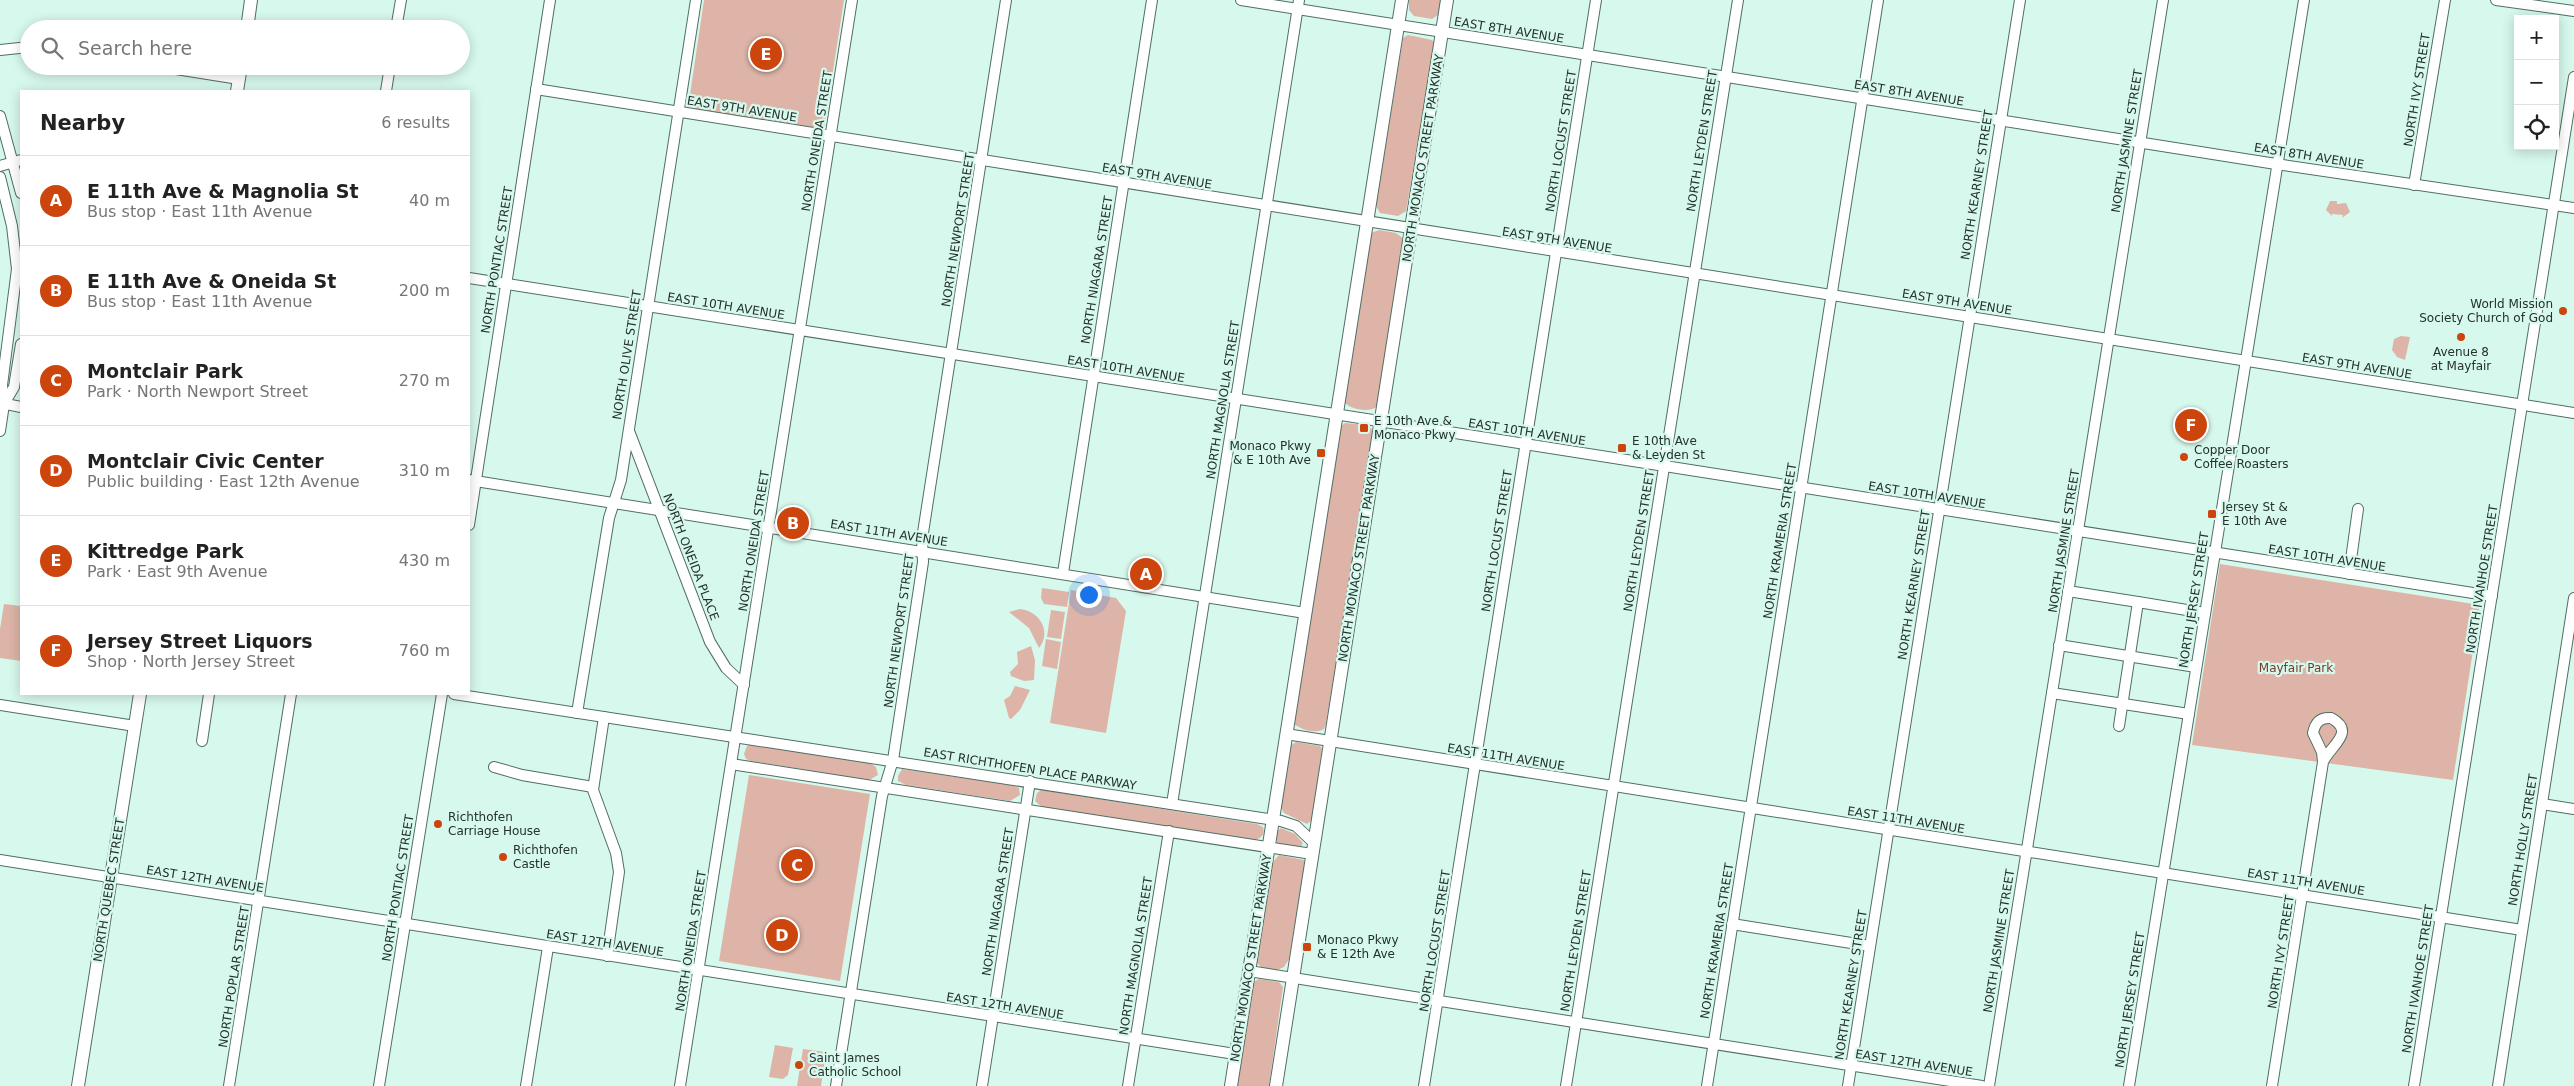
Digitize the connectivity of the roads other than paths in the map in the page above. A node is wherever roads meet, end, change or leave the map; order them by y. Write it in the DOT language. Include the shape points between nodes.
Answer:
graph roads {
  1 [pos="251,0"];
  2 [pos="401,0"];
  3 [pos="550,0"];
  4 [pos="696,0"];
  5 [pos="852,0"];
  6 [pos="1006,0"];
  7 [pos="1152,0"];
  8 [pos="1241,0"];
  9 [pos="1402,0"];
  10 [pos="1447,0"];
  11 [pos="1596,0"];
  12 [pos="1738,0"];
  13 [pos="1878,0"];
  14 [pos="2020,0"];
  15 [pos="2163,0"];
  16 [pos="2304,0"];
  17 [pos="2445,0"];
  18 [pos="2496,0"];
  19 [pos="1299,5"];
  20 [pos="2574,11"];
  21 [pos="248,20"];
  22 [pos="398,20"];
  23 [pos="1398,25"];
  24 [pos="1442,32"];
  25 [pos="20,48"];
  26 [pos="0,50"];
  27 [pos="1587,54"];
  28 [pos="214,75"];
  29 [pos="389,75"];
  30 [pos="1725,76"];
  31 [pos="2574,77"];
  32 [pos="239,79"];
  33 [pos="536,89"];
  34 [pos="386,90"];
  35 [pos="1863,98"];
  36 [pos="680,112"];
  37 [pos="0,116"];
  38 [pos="2000,120"];
  39 [pos="831,136"];
  40 [pos="2138,142"];
  41 [pos="17,161"];
  42 [pos="981,161"];
  43 [pos="2276,164"];
  44 [pos="0,166"];
  45 [pos="0,177"];
  46 [pos="1124,184"];
  47 [pos="20,185"];
  48 [pos="2414,185"];
  49 [pos="2554,205"];
  50 [pos="1267,207"];
  51 [pos="2574,208"];
  52 [pos="1366,222"];
  53 [pos="1412,229"];
  54 [pos="1556,253"];
  55 [pos="1695,274"];
  56 [pos="470,278"];
  57 [pos="506,284"];
  58 [pos="1832,294"];
  59 [pos="647,306"];
  60 [pos="1969,317"];
  61 [pos="800,330"];
  62 [pos="2110,339"];
  63 [pos="20,350"];
  64 [pos="951,354"];
  65 [pos="2246,362"];
  66 [pos="1092,376"];
  67 [pos="1236,399"];
  68 [pos="2,404"];
  69 [pos="2522,404"];
  70 [pos="20,406"];
  71 [pos="2574,413"];
  72 [pos="1336,414"];
  73 [pos="1380,421"];
  74 [pos="628,430"];
  75 [pos="0,431"];
  76 [pos="1525,444"];
  77 [pos="1663,466"];
  78 [pos="472,480"];
  79 [pos="1801,488"];
  80 [pos="614,503"];
  81 [pos="1939,509"];
  82 [pos="2358,509"];
  83 [pos="470,510"];
  84 [pos="659,510"];
  85 [pos="769,527"];
  86 [pos="2078,531"];
  87 [pos="923,551"];
  88 [pos="2215,553"];
  89 [pos="1063,574"];
  90 [pos="2348,574"];
  91 [pos="2068,591"];
  92 [pos="1205,596"];
  93 [pos="2492,596"];
  94 [pos="2574,598"];
  95 [pos="2138,602"];
  96 [pos="2205,612"];
  97 [pos="1305,613"];
  98 [pos="2059,645"];
  99 [pos="2130,656"];
  100 [pos="2196,667"];
  101 [pos="744,685"];
  102 [pos="2052,693"];
  103 [pos="140,695"];
  104 [pos="209,695"];
  105 [pos="291,695"];
  106 [pos="442,695"];
  107 [pos="460,695"];
  108 [pos="2122,704"];
  109 [pos="0,705"];
  110 [pos="577,713"];
  111 [pos="2189,714"];
  112 [pos="604,717"];
  113 [pos="135,726"];
  114 [pos="2119,726"];
  115 [pos="1286,734"];
  116 [pos="736,738"];
  117 [pos="202,741"];
  118 [pos="1330,741"];
  119 [pos="893,760"];
  120 [pos="2323,762"];
  121 [pos="732,764"];
  122 [pos="1475,764"];
  123 [pos="494,767"];
  124 [pos="1030,781"];
  125 [pos="593,787"];
  126 [pos="1612,787"];
  127 [pos="883,789"];
  128 [pos="1172,804"];
  129 [pos="2542,804"];
  130 [pos="1025,808"];
  131 [pos="1750,808"];
  132 [pos="2574,809"];
  133 [pos="1272,819"];
  134 [pos="1888,830"];
  135 [pos="1169,831"];
  136 [pos="1268,847"];
  137 [pos="1313,848"];
  138 [pos="2026,851"];
  139 [pos="0,860"];
  140 [pos="2164,873"];
  141 [pos="112,878"];
  142 [pos="2303,895"];
  143 [pos="258,900"];
  144 [pos="2441,916"];
  145 [pos="405,924"];
  146 [pos="1732,924"];
  147 [pos="2522,930"];
  148 [pos="548,946"];
  149 [pos="1870,946"];
  150 [pos="607,956"];
  151 [pos="699,970"];
  152 [pos="1249,971"];
  153 [pos="1292,978"];
  154 [pos="850,994"];
  155 [pos="1438,1001"];
  156 [pos="993,1016"];
  157 [pos="1576,1023"];
  158 [pos="1136,1039"];
  159 [pos="1713,1044"];
  160 [pos="1235,1054"];
  161 [pos="1851,1066"];
  162 [pos="78,1086"];
  163 [pos="229,1086"];
  164 [pos="380,1086"];
  165 [pos="526,1086"];
  166 [pos="680,1086"];
  167 [pos="836,1086"];
  168 [pos="982,1086"];
  169 [pos="1128,1086"];
  170 [pos="1231,1086"];
  171 [pos="1276,1086"];
  172 [pos="1424,1086"];
  173 [pos="1566,1086"];
  174 [pos="1707,1086"];
  175 [pos="1848,1086"];
  176 [pos="1982,1086"];
  177 [pos="1989,1086"];
  178 [pos="2129,1086"];
  179 [pos="2272,1086"];
  180 [pos="2414,1086"];
  181 [pos="2498,1086"];
  1 -- 21 [label="main road"];
  2 -- 22 [label="street"];
  3 -- 33 [label="street, NORTH PONTIAC STREET"];
  4 -- 36 [label="street, NORTH OLIVE STREET"];
  5 -- 39 [label="street, NORTH ONEIDA STREET"];
  6 -- 42 [label="street, NORTH NEWPORT STREET"];
  7 -- 46 [label="street, NORTH NIAGARA STREET"];
  8 -- 19 [label="street, EAST 8TH AVENUE"];
  9 -- 23 [label="main road, NORTH MONACO STREET PARKWAY"];
  10 -- 24 [label="main road, NORTH MONACO STREET PARKWAY"];
  11 -- 27 [label="street, NORTH LOCUST STREET"];
  12 -- 30 [label="street, NORTH LEYDEN STREET"];
  13 -- 35 [label="street, NORTH KRAMERIA STREET"];
  14 -- 38 [label="street, NORTH KEARNEY STREET"];
  15 -- 40 [label="street, NORTH JASMINE STREET"];
  16 -- 43 [label="street, NORTH JERSEY STREET"];
  17 -- 48 [label="street, NORTH IVY STREET"];
  18 -- 20 [label="street"];
  19 -- 23 [label="street, EAST 8TH AVENUE"];
  19 -- 50 [label="street, NORTH MAGNOLIA STREET"];
  23 -- 24 [label="street, EAST 8TH AVENUE"];
  23 -- 52 [label="main road, NORTH MONACO STREET PARKWAY"];
  24 -- 27 [label="street, EAST 8TH AVENUE"];
  24 -- 53 [label="main road, NORTH MONACO STREET PARKWAY"];
  25 -- 26 [label="street"];
  27 -- 30 [label="street, EAST 8TH AVENUE"];
  27 -- 54 [label="street, NORTH LOCUST STREET"];
  28 -- 32 [label="street"];
  29 -- 34 [label="street"];
  30 -- 35 [label="street, EAST 8TH AVENUE"];
  30 -- 55 [label="street, NORTH LEYDEN STREET"];
  31 -- 49 [label="street, NORTH IVANHOE STREET"];
  33 -- 36 [label="street, EAST 9TH AVENUE"];
  33 -- 57 [label="street, NORTH PONTIAC STREET"];
  35 -- 38 [label="street, EAST 8TH AVENUE"];
  35 -- 58 [label="street, NORTH KRAMERIA STREET"];
  36 -- 39 [label="street, EAST 9TH AVENUE"];
  36 -- 59 [label="street, NORTH OLIVE STREET"];
  37 -- 41 [label="street"];
  38 -- 40 [label="street, EAST 8TH AVENUE"];
  38 -- 60 [label="street, NORTH KEARNEY STREET"];
  39 -- 42 [label="street, EAST 9TH AVENUE"];
  39 -- 61 [label="street, NORTH ONEIDA STREET"];
  40 -- 43 [label="street, EAST 8TH AVENUE"];
  40 -- 62 [label="street, NORTH JASMINE STREET"];
  41 -- 44 [label="street"];
  41 -- 47 [label="street"];
  42 -- 46 [label="street, EAST 9TH AVENUE"];
  42 -- 64 [label="street, NORTH NEWPORT STREET"];
  43 -- 48 [label="street, EAST 8TH AVENUE"];
  43 -- 65 [label="street, NORTH JERSEY STREET"];
  45 -- 68 [label="street" via="12,226 17,269"];
  46 -- 50 [label="street, EAST 9TH AVENUE"];
  46 -- 66 [label="street, NORTH NIAGARA STREET"];
  48 -- 49 [label="street, EAST 8TH AVENUE"];
  49 -- 51 [label="street, EAST 8TH AVENUE"];
  49 -- 69 [label="street, NORTH IVANHOE STREET"];
  50 -- 52 [label="street, EAST 9TH AVENUE"];
  50 -- 67 [label="street, NORTH MAGNOLIA STREET"];
  52 -- 53 [label="street, EAST 9TH AVENUE"];
  52 -- 72 [label="main road, NORTH MONACO STREET PARKWAY"];
  53 -- 54 [label="street, EAST 9TH AVENUE"];
  53 -- 73 [label="main road, NORTH MONACO STREET PARKWAY"];
  54 -- 55 [label="street, EAST 9TH AVENUE"];
  54 -- 76 [label="street, NORTH LOCUST STREET"];
  55 -- 58 [label="street, EAST 9TH AVENUE"];
  55 -- 77 [label="street, NORTH LEYDEN STREET"];
  56 -- 57 [label="street, EAST 10TH AVENUE"];
  57 -- 59 [label="street, EAST 10TH AVENUE"];
  57 -- 78 [label="street, NORTH PONTIAC STREET"];
  58 -- 60 [label="street, EAST 9TH AVENUE"];
  58 -- 79 [label="street, NORTH KRAMERIA STREET"];
  59 -- 61 [label="street, EAST 10TH AVENUE"];
  59 -- 74 [label="street, NORTH OLIVE STREET"];
  60 -- 62 [label="street, EAST 9TH AVENUE"];
  60 -- 81 [label="street, NORTH KEARNEY STREET"];
  61 -- 64 [label="street, EAST 10TH AVENUE"];
  61 -- 85 [label="street, NORTH ONEIDA STREET"];
  62 -- 65 [label="street, EAST 9TH AVENUE"];
  62 -- 86 [label="street, NORTH JASMINE STREET"];
  63 -- 68 [label="street" via="14,387"];
  64 -- 66 [label="street, EAST 10TH AVENUE"];
  64 -- 87 [label="street, NORTH NEWPORT STREET" via="922,539"];
  65 -- 69 [label="street, EAST 9TH AVENUE"];
  65 -- 88 [label="street, NORTH JERSEY STREET"];
  66 -- 67 [label="street, EAST 10TH AVENUE"];
  66 -- 89 [label="street, NORTH NIAGARA STREET"];
  67 -- 72 [label="street, EAST 10TH AVENUE"];
  67 -- 92 [label="street, NORTH MAGNOLIA STREET"];
  68 -- 70 [label="street"];
  68 -- 75 [label="street"];
  69 -- 71 [label="street, EAST 9TH AVENUE"];
  69 -- 93 [label="street, NORTH IVANHOE STREET"];
  72 -- 73 [label="street, EAST 10TH AVENUE"];
  72 -- 97 [label="main road, NORTH MONACO STREET PARKWAY"];
  73 -- 76 [label="street, EAST 10TH AVENUE"];
  73 -- 118 [label="main road, NORTH MONACO STREET PARKWAY"];
  74 -- 80 [label="street, NORTH OLIVE STREET" via="621,480"];
  74 -- 84 [label="street, NORTH ONEIDA PLACE"];
  76 -- 77 [label="street, EAST 10TH AVENUE"];
  76 -- 122 [label="street, NORTH LOCUST STREET"];
  77 -- 79 [label="street, EAST 10TH AVENUE"];
  77 -- 126 [label="street, NORTH LEYDEN STREET"];
  78 -- 80 [label="street, EAST 11TH AVENUE"];
  78 -- 83 [label="street, NORTH PONTIAC STREET"];
  79 -- 81 [label="street, EAST 10TH AVENUE"];
  79 -- 131 [label="street, NORTH KRAMERIA STREET"];
  80 -- 84 [label="street, EAST 11TH AVENUE"];
  80 -- 110 [label="street, NORTH OLIVE STREET"];
  81 -- 86 [label="street, EAST 10TH AVENUE"];
  81 -- 134 [label="street, NORTH KEARNEY STREET"];
  82 -- 90 [label="street"];
  84 -- 85 [label="street, EAST 11TH AVENUE"];
  84 -- 101 [label="street, NORTH ONEIDA PLACE" via="715,653 728,672"];
  85 -- 87 [label="street, EAST 11TH AVENUE"];
  85 -- 101 [label="street, NORTH ONEIDA STREET"];
  86 -- 88 [label="street, EAST 10TH AVENUE"];
  86 -- 91 [label="street, NORTH JASMINE STREET"];
  87 -- 89 [label="street, EAST 11TH AVENUE"];
  87 -- 119 [label="street, NORTH NEWPORT STREET"];
  88 -- 90 [label="street, EAST 10TH AVENUE"];
  88 -- 96 [label="street, NORTH JERSEY STREET"];
  89 -- 92 [label="street, EAST 11TH AVENUE"];
  90 -- 93 [label="street, EAST 10TH AVENUE"];
  91 -- 95 [label="street"];
  91 -- 98 [label="street, NORTH JASMINE STREET"];
  92 -- 97 [label="street, EAST 11TH AVENUE"];
  92 -- 128 [label="street, NORTH MAGNOLIA STREET"];
  93 -- 144 [label="street, NORTH IVANHOE STREET"];
  94 -- 129 [label="street, NORTH HOLLY STREET"];
  95 -- 96 [label="street"];
  95 -- 99 [label="street"];
  96 -- 100 [label="street, NORTH JERSEY STREET"];
  97 -- 115 [label="main road, NORTH MONACO STREET PARKWAY"];
  98 -- 99 [label="street"];
  98 -- 102 [label="street, NORTH JASMINE STREET"];
  99 -- 100 [label="street"];
  99 -- 108 [label="street"];
  100 -- 111 [label="street, NORTH JERSEY STREET"];
  101 -- 116 [label="street, NORTH ONEIDA STREET"];
  102 -- 108 [label="street"];
  102 -- 138 [label="street, NORTH JASMINE STREET"];
  103 -- 113 [label="main road, NORTH QUEBEC STREET"];
  104 -- 117 [label="street"];
  105 -- 143 [label="street, NORTH POPLAR STREET"];
  106 -- 145 [label="street, NORTH PONTIAC STREET"];
  107 -- 110 [label="street, EAST RICHTHOFEN PLACE PARKWAY"];
  108 -- 111 [label="street"];
  108 -- 114 [label="street"];
  109 -- 113 [label="street"];
  110 -- 112 [label="street, EAST RICHTHOFEN PLACE PARKWAY"];
  111 -- 140 [label="street, NORTH JERSEY STREET"];
  112 -- 116 [label="street, EAST RICHTHOFEN PLACE PARKWAY"];
  112 -- 125 [label="street"];
  113 -- 141 [label="main road, NORTH QUEBEC STREET"];
  115 -- 118 [label="street, EAST 11TH AVENUE"];
  115 -- 133 [label="main road, NORTH MONACO STREET PARKWAY"];
  116 -- 119 [label="street, EAST RICHTHOFEN PLACE PARKWAY" via="755,738"];
  116 -- 121 [label="street, NORTH ONEIDA STREET"];
  118 -- 122 [label="street, EAST 11TH AVENUE"];
  118 -- 137 [label="main road, NORTH MONACO STREET PARKWAY"];
  119 -- 124 [label="street, EAST RICHTHOFEN PLACE PARKWAY"];
  119 -- 127 [label="street, NORTH NEWPORT STREET"];
  120 -- 142 [label="street, NORTH IVY STREET"];
  121 -- 127 [label="street"];
  121 -- 151 [label="street, NORTH ONEIDA STREET"];
  122 -- 126 [label="street, EAST 11TH AVENUE"];
  122 -- 155 [label="street, NORTH LOCUST STREET"];
  123 -- 125 [label="street"];
  124 -- 128 [label="street, EAST RICHTHOFEN PLACE PARKWAY"];
  124 -- 130 [label="street, NORTH NIAGARA STREET"];
  125 -- 150 [label="street" via="618,866 618,890"];
  126 -- 131 [label="street, EAST 11TH AVENUE"];
  126 -- 157 [label="street, NORTH LEYDEN STREET"];
  127 -- 130 [label="street"];
  127 -- 154 [label="street, NORTH NEWPORT STREET"];
  128 -- 133 [label="street, EAST RICHTHOFEN PLACE PARKWAY"];
  129 -- 132 [label="street"];
  129 -- 147 [label="street, NORTH HOLLY STREET"];
  130 -- 135 [label="street"];
  130 -- 156 [label="street, NORTH NIAGARA STREET"];
  131 -- 134 [label="street, EAST 11TH AVENUE"];
  131 -- 146 [label="street, NORTH KRAMERIA STREET"];
  133 -- 136 [label="main road, NORTH MONACO STREET PARKWAY"];
  133 -- 137 [label="street, EAST RICHTHOFEN PLACE PARKWAY" via="1296,826"];
  134 -- 138 [label="street, EAST 11TH AVENUE"];
  134 -- 149 [label="street, NORTH KEARNEY STREET"];
  135 -- 136 [label="street"];
  135 -- 158 [label="street, NORTH MAGNOLIA STREET"];
  136 -- 137 [label="street"];
  136 -- 152 [label="main road, NORTH MONACO STREET PARKWAY"];
  137 -- 153 [label="main road, NORTH MONACO STREET PARKWAY"];
  138 -- 140 [label="street, EAST 11TH AVENUE"];
  138 -- 177 [label="street, NORTH JASMINE STREET"];
  139 -- 141 [label="street, EAST 12TH AVENUE"];
  140 -- 142 [label="street, EAST 11TH AVENUE"];
  140 -- 178 [label="street, NORTH JERSEY STREET"];
  141 -- 143 [label="street, EAST 12TH AVENUE"];
  141 -- 162 [label="main road, NORTH QUEBEC STREET"];
  142 -- 144 [label="street, EAST 11TH AVENUE"];
  142 -- 179 [label="street, NORTH IVY STREET"];
  143 -- 145 [label="street, EAST 12TH AVENUE"];
  143 -- 163 [label="street, NORTH POPLAR STREET"];
  144 -- 147 [label="street, EAST 11TH AVENUE"];
  144 -- 180 [label="street, NORTH IVANHOE STREET"];
  145 -- 148 [label="street, EAST 12TH AVENUE"];
  145 -- 164 [label="street, NORTH PONTIAC STREET"];
  146 -- 149 [label="street"];
  146 -- 159 [label="street, NORTH KRAMERIA STREET"];
  147 -- 181 [label="street, NORTH HOLLY STREET"];
  148 -- 150 [label="street, EAST 12TH AVENUE"];
  148 -- 165 [label="street"];
  149 -- 161 [label="street, NORTH KEARNEY STREET"];
  150 -- 151 [label="street, EAST 12TH AVENUE"];
  151 -- 154 [label="street, EAST 12TH AVENUE"];
  151 -- 166 [label="street, NORTH ONEIDA STREET"];
  152 -- 153 [label="street, EAST 12TH AVENUE"];
  152 -- 160 [label="main road, NORTH MONACO STREET PARKWAY"];
  153 -- 155 [label="street, EAST 12TH AVENUE"];
  153 -- 171 [label="main road, NORTH MONACO STREET PARKWAY"];
  154 -- 156 [label="street, EAST 12TH AVENUE"];
  154 -- 167 [label="street, NORTH NEWPORT STREET"];
  155 -- 157 [label="street, EAST 12TH AVENUE"];
  155 -- 172 [label="street, NORTH LOCUST STREET"];
  156 -- 158 [label="street, EAST 12TH AVENUE"];
  156 -- 168 [label="street, NORTH NIAGARA STREET"];
  157 -- 159 [label="street, EAST 12TH AVENUE"];
  157 -- 173 [label="street, NORTH LEYDEN STREET"];
  158 -- 160 [label="street, EAST 12TH AVENUE"];
  158 -- 169 [label="street, NORTH MAGNOLIA STREET"];
  159 -- 161 [label="street, EAST 12TH AVENUE"];
  159 -- 174 [label="street, NORTH KRAMERIA STREET"];
  160 -- 170 [label="main road, NORTH MONACO STREET PARKWAY"];
  161 -- 175 [label="street, NORTH KEARNEY STREET"];
  161 -- 176 [label="street, EAST 12TH AVENUE"];
}
